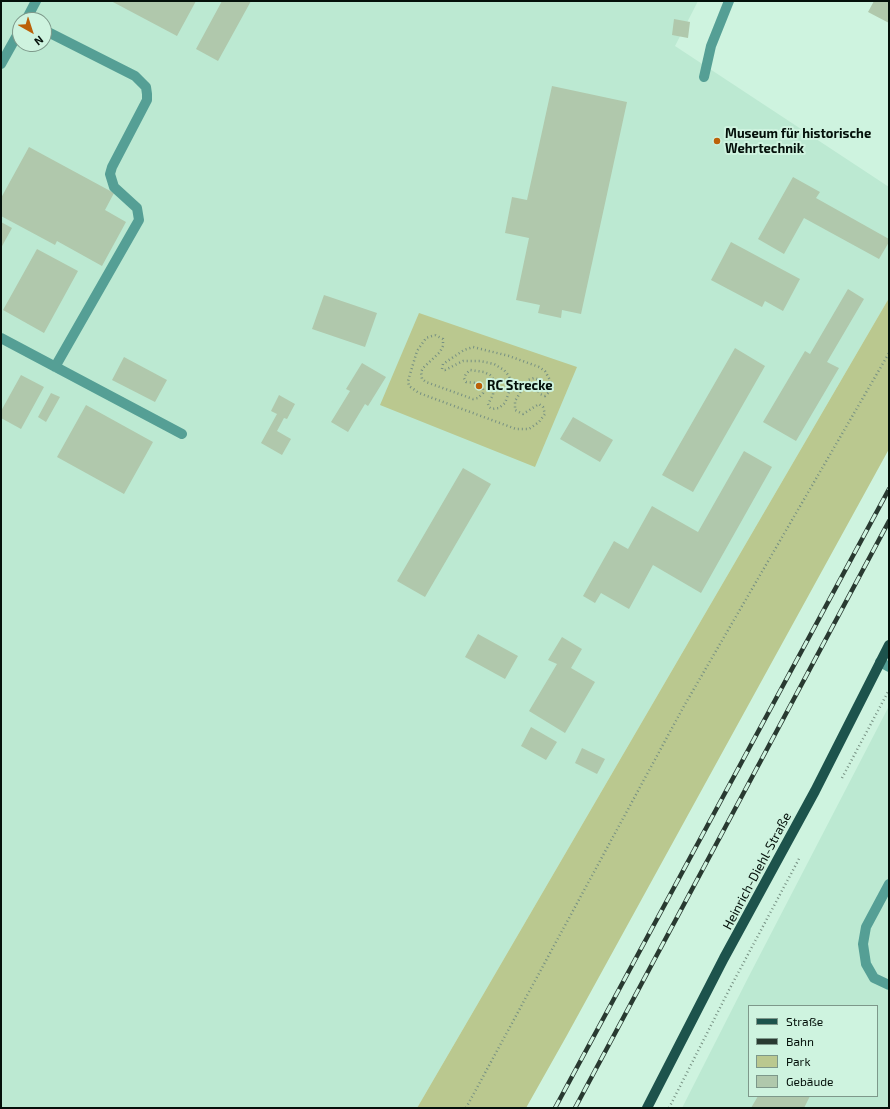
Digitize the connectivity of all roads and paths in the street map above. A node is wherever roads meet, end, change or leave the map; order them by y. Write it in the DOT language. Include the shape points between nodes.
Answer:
graph roads {
  1 [pos="36,1"];
  2 [pos="729,1"];
  3 [pos="30,12"];
  4 [pos="52,34"];
  5 [pos="12,44"];
  6 [pos="1,64"];
  7 [pos="704,77"];
  8 [pos="1,338"];
  9 [pos="889,353"];
  10 [pos="55,367"];
  11 [pos="520,394"];
  12 [pos="182,434"];
  13 [pos="889,645"];
  14 [pos="884,665"];
  15 [pos="889,690"];
  16 [pos="840,781"];
  17 [pos="803,851"];
  18 [pos="889,884"];
  19 [pos="889,985"];
  20 [pos="466,1108"];
  21 [pos="647,1108"];
  22 [pos="669,1108"];
  1 -- 3 [label="lane"];
  2 -- 7 [label="lane" via="712,46"];
  4 -- 10 [label="lane" via="135,76 146,87 148,94 110,174 114,187 137,208 139,220"];
  5 -- 6 [label="lane"];
  8 -- 10 [label="lane"];
  9 -- 20 [label="path" via="684,706"];
  10 -- 12 [label="lane"];
  11 -- 11 [label="path" via="528,380 534,378 540,380 537,389 545,396 549,392 551,382 546,371 509,356 473,347 452,357 443,364 442,369 472,360 494,364 504,370 511,382 503,406 492,409 489,407 494,380 484,372 470,370 464,378 466,382 478,383 482,388 483,393 473,399 426,382 422,379 421,372 443,346 443,339 435,335 426,338 417,351 408,381 409,386 419,393 516,429 529,429 545,414 539,404 523,414 518,412 515,401"];
  13 -- 14 [label="main road, Heinrich-Diehl-Straße"];
  14 -- 21 [label="main road, Heinrich-Diehl-Straße" via="724,958"];
  15 -- 16 [label="path"];
  17 -- 22 [label="path"];
  18 -- 19 [label="lane" via="866,927 863,944 866,964 874,978"];
}
